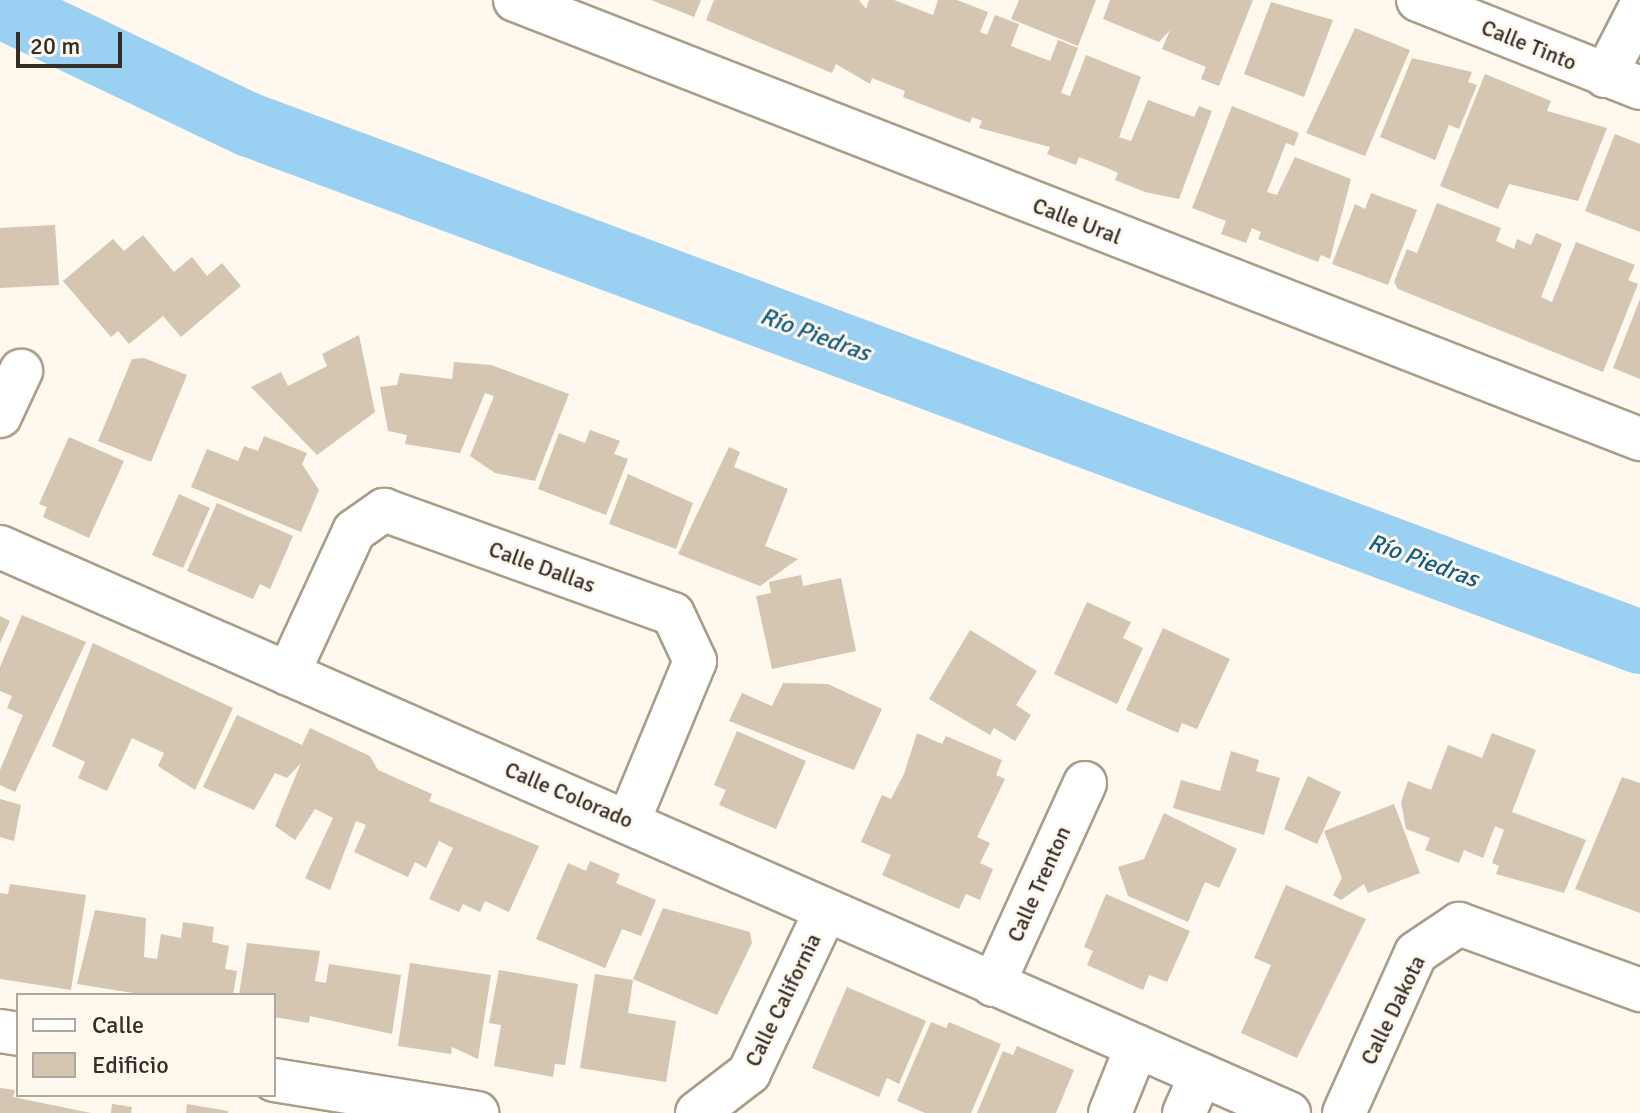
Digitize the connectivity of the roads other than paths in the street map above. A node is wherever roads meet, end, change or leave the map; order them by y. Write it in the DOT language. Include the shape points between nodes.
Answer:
graph roads {
  1 [pos="515,0"];
  2 [pos="1418,0"];
  3 [pos="1640,8"];
  4 [pos="566,9"];
  5 [pos="1623,82"];
  6 [pos="21,371"];
  7 [pos="0,416"];
  8 [pos="1640,439"];
  9 [pos="0,547"];
  10 [pos="288,674"];
  11 [pos="1085,783"];
  12 [pos="629,820"];
  13 [pos="825,912"];
  14 [pos="993,985"];
  15 [pos="1640,990"];
  16 [pos="1137,1046"];
  17 [pos="1201,1075"];
  18 [pos="276,1081"];
  19 [pos="319,1101"];
  20 [pos="477,1113"];
  21 [pos="697,1113"];
  22 [pos="1110,1113"];
  23 [pos="1184,1113"];
  24 [pos="1289,1113"];
  25 [pos="1344,1113"];
  1 -- 4 [label="street, Calle Ural"];
  2 -- 5 [label="street, Calle Tinto"];
  3 -- 5 [label="street"];
  4 -- 8 [label="street, Calle Ural"];
  6 -- 7 [label="street"];
  9 -- 10 [label="street, Calle Colorado"];
  10 -- 12 [label="street, Calle Colorado"];
  10 -- 12 [label="street, Calle Dallas" via="354,531 384,510 673,614 695,661"];
  11 -- 14 [label="street, Calle Trenton"];
  12 -- 13 [label="street, Calle Colorado"];
  13 -- 14 [label="street, Calle Colorado"];
  13 -- 21 [label="street, Calle California" via="749,1073"];
  14 -- 16 [label="street, Calle Colorado"];
  15 -- 25 [label="street, Calle Dakota" via="1459,924 1416,953"];
  16 -- 17 [label="street, Calle Colorado"];
  16 -- 22 [label="street"];
  17 -- 23 [label="street"];
  17 -- 24 [label="street, Calle Colorado"];
  18 -- 19 [label="street"];
  19 -- 20 [label="street"];
}
